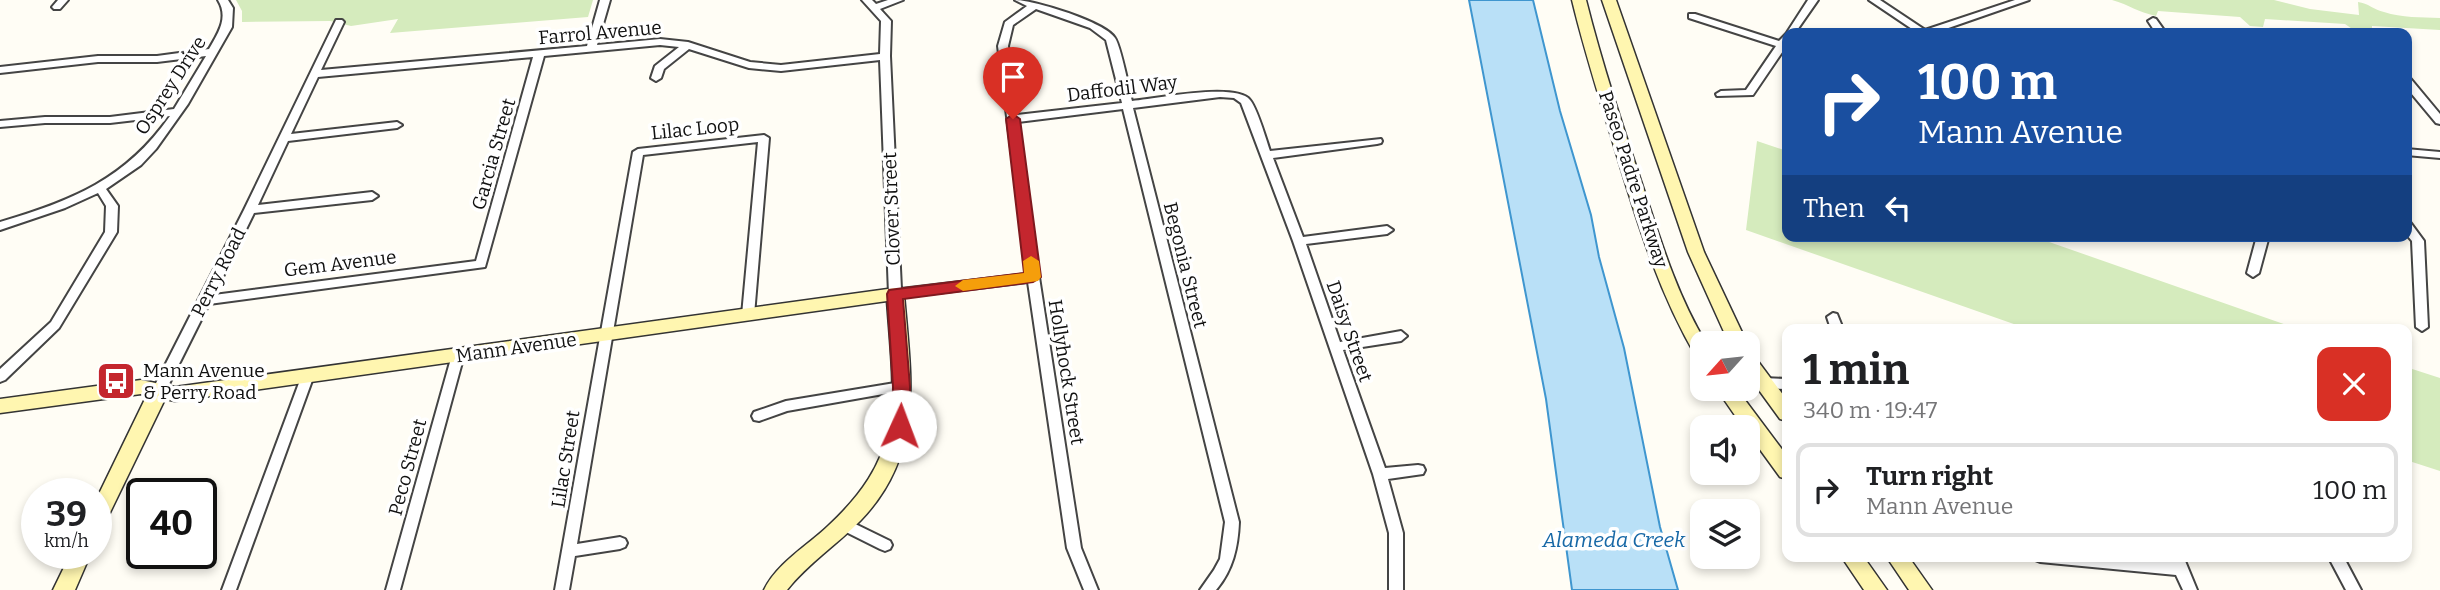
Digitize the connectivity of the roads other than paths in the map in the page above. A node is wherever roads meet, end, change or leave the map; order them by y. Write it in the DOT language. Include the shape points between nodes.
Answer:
graph roads {
  1 [pos="223,0"];
  2 [pos="605,0"];
  3 [pos="898,0"];
  4 [pos="1020,0"];
  5 [pos="1579,0"];
  6 [pos="1609,0"];
  7 [pos="1813,0"];
  8 [pos="1874,0"];
  9 [pos="2024,0"];
  10 [pos="871,3"];
  11 [pos="1035,5"];
  12 [pos="1692,16"];
  13 [pos="2152,21"];
  14 [pos="339,22"];
  15 [pos="1793,28"];
  16 [pos="1917,28"];
  17 [pos="1940,28"];
  18 [pos="2157,28"];
  19 [pos="1782,37"];
  20 [pos="1782,44"];
  21 [pos="688,45"];
  22 [pos="591,49"];
  23 [pos="213,52"];
  24 [pos="539,54"];
  25 [pos="885,56"];
  26 [pos="0,70"];
  27 [pos="315,74"];
  28 [pos="656,78"];
  29 [pos="2412,87"];
  30 [pos="1721,94"];
  31 [pos="1236,95"];
  32 [pos="1129,106"];
  33 [pos="176,112"];
  34 [pos="1013,119"];
  35 [pos="2440,121"];
  36 [pos="0,124"];
  37 [pos="397,125"];
  38 [pos="285,138"];
  39 [pos="1377,141"];
  40 [pos="2412,153"];
  41 [pos="1266,155"];
  42 [pos="2440,155"];
  43 [pos="97,188"];
  44 [pos="372,196"];
  45 [pos="250,211"];
  46 [pos="0,226"];
  47 [pos="1387,230"];
  48 [pos="2412,233"];
  49 [pos="1299,241"];
  50 [pos="2261,242"];
  51 [pos="481,264"];
  52 [pos="2253,273"];
  53 [pos="1033,277"];
  54 [pos="895,294"];
  55 [pos="205,300"];
  56 [pos="748,314"];
  57 [pos="2422,327"];
  58 [pos="1732,331"];
  59 [pos="1690,333"];
  60 [pos="605,334"];
  61 [pos="1401,336"];
  62 [pos="1335,347"];
  63 [pos="458,355"];
  64 [pos="308,375"];
  65 [pos="0,377"];
  66 [pos="1782,384"];
  67 [pos="1760,385"];
  68 [pos="901,387"];
  69 [pos="1760,389"];
  70 [pos="159,391"];
  71 [pos="1739,401"];
  72 [pos="0,406"];
  73 [pos="1782,409"];
  74 [pos="759,416"];
  75 [pos="1782,464"];
  76 [pos="1418,470"];
  77 [pos="1380,474"];
  78 [pos="112,488"];
  79 [pos="843,524"];
  80 [pos="620,543"];
  81 [pos="886,545"];
  82 [pos="569,551"];
  83 [pos="1855,562"];
  84 [pos="1900,562"];
  85 [pos="2158,562"];
  86 [pos="2338,562"];
  87 [pos="2178,563"];
  88 [pos="74,569"];
  89 [pos="64,590"];
  90 [pos="229,590"];
  91 [pos="393,590"];
  92 [pos="562,590"];
  93 [pos="775,590"];
  94 [pos="1091,590"];
  95 [pos="1208,590"];
  96 [pos="1396,590"];
  97 [pos="1876,590"];
  98 [pos="1921,590"];
  99 [pos="2190,590"];
  100 [pos="2354,590"];
  1 -- 23 [label="street, Osprey Drive" via="230,19"];
  2 -- 22 [label="street"];
  3 -- 10 [label="street"];
  4 -- 11 [label="street, Begonia Street"];
  5 -- 59 [label="main road, Paseo Padre Parkway" via="1588,42 1656,252"];
  6 -- 58 [label="main road, Paseo Padre Parkway" via="1696,252"];
  7 -- 15 [label="street"];
  8 -- 16 [label="street"];
  9 -- 17 [label="street"];
  10 -- 25 [label="street, Clover Street" via="886,21"];
  11 -- 32 [label="street, Begonia Street" via="1093,26 1111,39"];
  11 -- 34 [label="street, Hollyhock Street" via="1008,24 1003,46"];
  12 -- 19 [label="street"];
  13 -- 18 [label="street"];
  14 -- 27 [label="street, Perry Road"];
  20 -- 30 [label="street" via="1749,93"];
  21 -- 22 [label="street, Farrol Avenue" via="660,42"];
  21 -- 25 [label="street, Farrol Avenue" via="749,65 781,68"];
  21 -- 28 [label="street" via="659,68"];
  22 -- 24 [label="street, Farrol Avenue"];
  23 -- 26 [label="street"];
  23 -- 33 [label="street, Osprey Drive"];
  24 -- 27 [label="street, Farrol Avenue"];
  24 -- 51 [label="street, Garcia Street"];
  25 -- 54 [label="street, Clover Street"];
  27 -- 38 [label="street, Perry Road"];
  29 -- 35 [label="street"];
  31 -- 32 [label="street, Daffodil Way"];
  31 -- 41 [label="street, Daisy Street" via="1246,101"];
  32 -- 34 [label="street, Daffodil Way"];
  32 -- 95 [label="street, Begonia Street" via="1232,522 1228,560"];
  33 -- 36 [label="street"];
  33 -- 43 [label="street, Osprey Drive" via="152,147"];
  34 -- 53 [label="street, Hollyhock Street"];
  37 -- 38 [label="street"];
  38 -- 45 [label="street, Perry Road"];
  39 -- 41 [label="street"];
  40 -- 42 [label="street"];
  41 -- 49 [label="street, Daisy Street"];
  43 -- 46 [label="street, Osprey Drive"];
  43 -- 65 [label="street" via="112,206 111,233 55,325"];
  44 -- 45 [label="street"];
  45 -- 55 [label="street, Perry Road"];
  47 -- 49 [label="street"];
  48 -- 57 [label="street" via="2418,241"];
  49 -- 62 [label="street, Daisy Street"];
  50 -- 52 [label="street"];
  51 -- 55 [label="street, Gem Avenue"];
  53 -- 54 [label="street, Mann Avenue"];
  53 -- 94 [label="street, Hollyhock Street" via="1074,548"];
  54 -- 56 [label="main road, Mann Avenue"];
  54 -- 68 [label="main road, Clover Street"];
  55 -- 70 [label="street, Perry Road"];
  56 -- 60 [label="main road, Mann Avenue"];
  56 -- 60 [label="street, Lilac Loop" via="764,138 638,152"];
  60 -- 63 [label="main road, Mann Avenue"];
  60 -- 82 [label="street, Lilac Street"];
  61 -- 62 [label="street"];
  62 -- 77 [label="street, Daisy Street"];
  63 -- 64 [label="main road, Mann Avenue"];
  63 -- 91 [label="street, Peco Street"];
  64 -- 70 [label="main road, Mann Avenue" via="175,394"];
  64 -- 90 [label="street"];
  66 -- 67 [label="street"];
  68 -- 74 [label="street" via="786,406"];
  68 -- 79 [label="main road, Clover Street" via="900,426 892,457 877,487"];
  69 -- 73 [label="main road"];
  70 -- 72 [label="main road, Mann Avenue" via="141,387"];
  70 -- 78 [label="main road, Perry Road"];
  71 -- 75 [label="main road"];
  76 -- 77 [label="street"];
  77 -- 96 [label="street, Daisy Street" via="1396,533"];
  79 -- 81 [label="street"];
  79 -- 93 [label="main road, Clover Street"];
  80 -- 82 [label="street"];
  82 -- 92 [label="street, Lilac Street"];
  83 -- 97 [label="main road"];
  84 -- 98 [label="main road"];
  85 -- 87 [label="street"];
  86 -- 100 [label="street"];
  87 -- 99 [label="street"];
  88 -- 89 [label="main road"];
}
